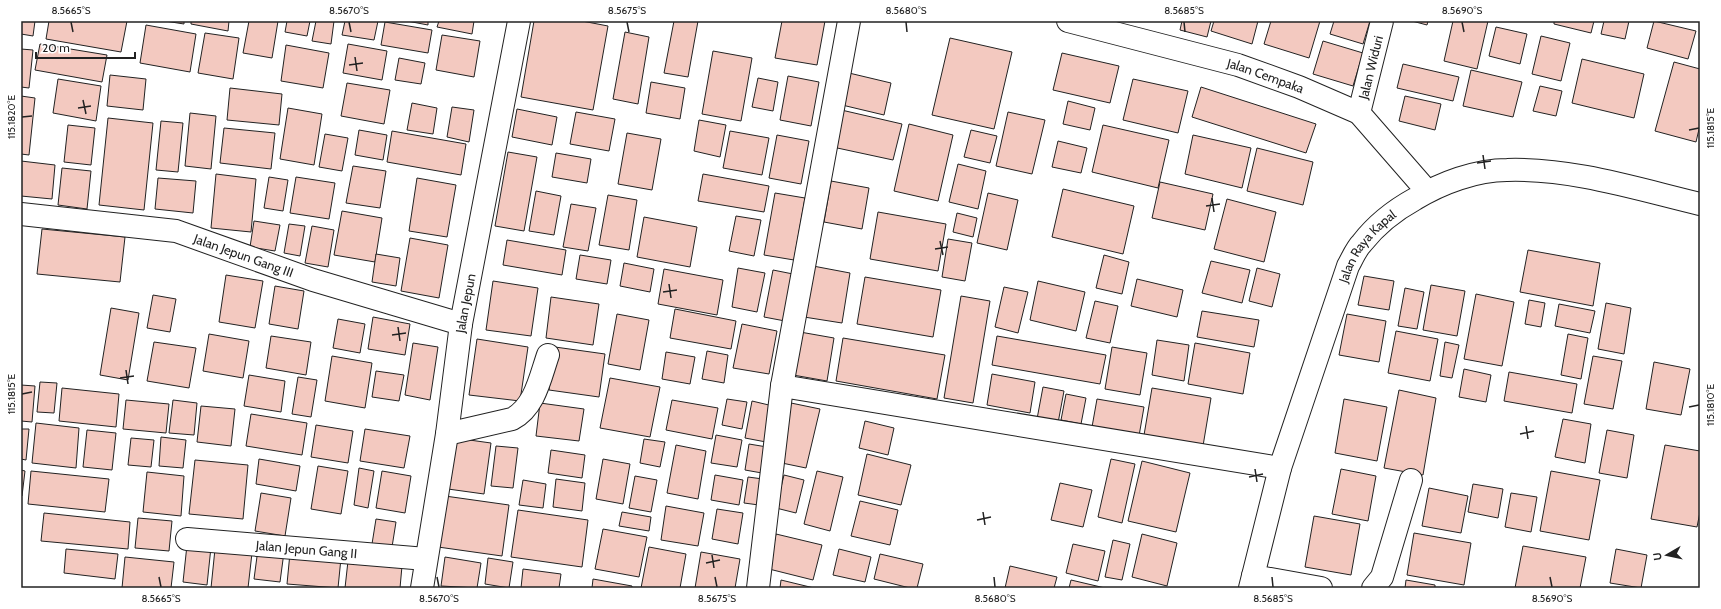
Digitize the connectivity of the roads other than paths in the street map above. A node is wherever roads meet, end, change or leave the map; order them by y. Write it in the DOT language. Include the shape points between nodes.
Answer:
graph roads {
  1 [pos="519,21"];
  2 [pos="849,21"];
  3 [pos="1068,21"];
  4 [pos="1382,21"];
  5 [pos="1359,113"];
  6 [pos="1427,191"];
  7 [pos="1700,204"];
  8 [pos="21,214"];
  9 [pos="461,324"];
  10 [pos="548,355"];
  11 [pos="782,386"];
  12 [pos="447,434"];
  13 [pos="1280,468"];
  14 [pos="1411,480"];
  15 [pos="187,539"];
  16 [pos="426,559"];
  17 [pos="1251,582"];
  18 [pos="422,588"];
  19 [pos="758,588"];
  20 [pos="1321,588"];
  21 [pos="1373,588"];
  1 -- 9 [label="main road, Jalan Jepun"];
  2 -- 11 [label="main road"];
  3 -- 5 [label="main road, Jalan Cempaka" via="1238,65 1299,87"];
  4 -- 5 [label="main road, Jalan Widuri"];
  5 -- 6 [label="main road, Jalan Cempaka"];
  6 -- 7 [label="main road, Jalan Raya Kapal" via="1471,175 1506,170 1561,172"];
  6 -- 13 [label="main road, Jalan Raya Kapal" via="1385,219 1361,243 1348,266"];
  8 -- 9 [label="main road, Jalan Jepun Gang III" via="176,231 313,280"];
  9 -- 12 [label="main road, Jalan Jepun"];
  10 -- 12 [label="main road" via="538,387 520,415"];
  11 -- 13 [label="main road"];
  11 -- 19 [label="main road"];
  12 -- 16 [label="main road, Jalan Jepun"];
  13 -- 17 [label="main road, Jalan Raya Kapal"];
  14 -- 21 [label="main road" via="1382,577"];
  15 -- 16 [label="main road, Jalan Jepun Gang II"];
  16 -- 18 [label="main road, Jalan Jepun"];
  17 -- 20 [label="main road"];
}
